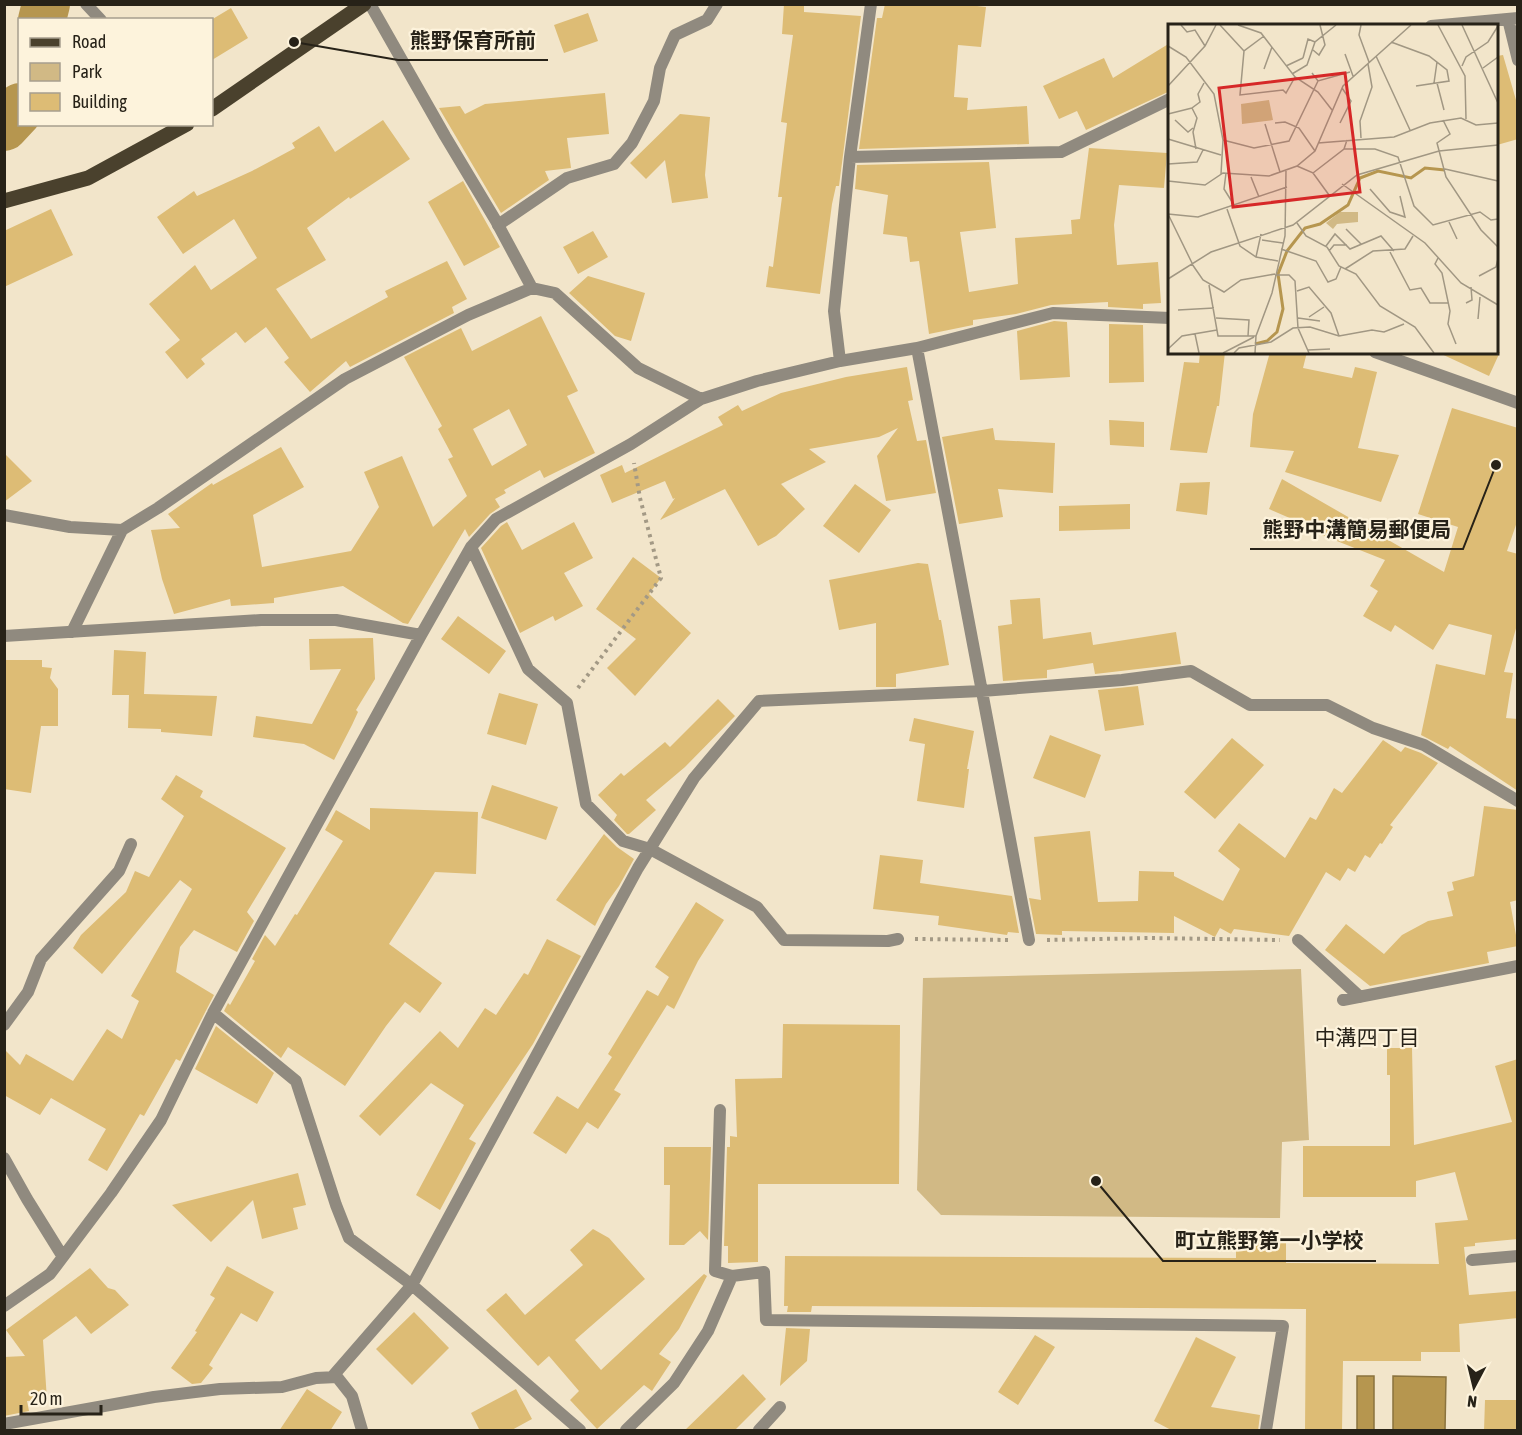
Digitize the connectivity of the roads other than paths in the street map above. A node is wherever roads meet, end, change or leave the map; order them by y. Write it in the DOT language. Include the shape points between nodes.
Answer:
graph roads {
  1 [pos="86,4"];
  2 [pos="364,4"];
  3 [pos="370,4"];
  4 [pos="717,4"];
  5 [pos="871,4"];
  6 [pos="99,18"];
  7 [pos="1513,19"];
  8 [pos="1454,24"];
  9 [pos="1518,60"];
  10 [pos="1168,100"];
  11 [pos="213,108"];
  12 [pos="183,126"];
  13 [pos="850,157"];
  14 [pos="4,201"];
  15 [pos="498,225"];
  16 [pos="532,288"];
  17 [pos="1168,318"];
  18 [pos="917,348"];
  19 [pos="1381,354"];
  20 [pos="840,361"];
  21 [pos="701,399"];
  22 [pos="1518,403"];
  23 [pos="4,515"];
  24 [pos="122,530"];
  25 [pos="471,547"];
  26 [pos="72,632"];
  27 [pos="4,636"];
  28 [pos="421,636"];
  29 [pos="982,691"];
  30 [pos="1518,801"];
  31 [pos="131,844"];
  32 [pos="650,849"];
  33 [pos="898,939"];
  34 [pos="1029,940"];
  35 [pos="1298,940"];
  36 [pos="1518,966"];
  37 [pos="1360,997"];
  38 [pos="1343,1000"];
  39 [pos="10,1008"];
  40 [pos="213,1013"];
  41 [pos="4,1025"];
  42 [pos="720,1110"];
  43 [pos="4,1158"];
  44 [pos="1518,1256"];
  45 [pos="63,1257"];
  46 [pos="1472,1260"];
  47 [pos="732,1276"];
  48 [pos="412,1285"];
  49 [pos="4,1306"];
  50 [pos="332,1377"];
  51 [pos="780,1407"];
  52 [pos="4,1424"];
  53 [pos="362,1431"];
  54 [pos="580,1431"];
  55 [pos="626,1431"];
  56 [pos="759,1431"];
  57 [pos="1266,1431"];
  1 -- 6 [label="street"];
  2 -- 11 [label="main road"];
  3 -- 15 [label="street"];
  4 -- 15 [label="street" via="707,20 675,35 660,68 654,101 632,143 614,164 567,178"];
  5 -- 13 [label="street"];
  7 -- 8 [label="street"];
  7 -- 9 [label="street"];
  10 -- 13 [label="street" via="1061,152"];
  12 -- 14 [label="main road" via="88,178"];
  13 -- 20 [label="street" via="834,311"];
  15 -- 16 [label="street"];
  16 -- 21 [label="street" via="555,293 638,368"];
  16 -- 24 [label="street" via="468,315 345,379"];
  17 -- 18 [label="street" via="1053,313"];
  18 -- 20 [label="street"];
  18 -- 29 [label="street"];
  19 -- 22 [label="street"];
  20 -- 21 [label="street"];
  21 -- 25 [label="street" via="631,444 496,519"];
  23 -- 24 [label="street" via="69,527"];
  24 -- 26 [label="street"];
  25 -- 28 [label="street"];
  25 -- 32 [label="street" via="528,669 567,703 586,804 623,841"];
  26 -- 27 [label="street"];
  26 -- 28 [label="street" via="261,620 336,620"];
  28 -- 40 [label="street"];
  29 -- 30 [label="street" via="1191,671 1250,705 1328,705 1373,728 1424,745"];
  29 -- 32 [label="street" via="759,701 694,777"];
  29 -- 34 [label="street"];
  31 -- 39 [label="street" via="119,871 41,959 28,992"];
  32 -- 33 [label="street" via="757,907 784,940"];
  32 -- 48 [label="street"];
  35 -- 37 [label="street"];
  36 -- 37 [label="street"];
  37 -- 38 [label="street"];
  39 -- 41 [label="street"];
  40 -- 45 [label="street" via="161,1120"];
  40 -- 48 [label="street" via="296,1081 349,1238"];
  42 -- 47 [label="street" via="715,1271"];
  43 -- 45 [label="street"];
  44 -- 46 [label="street"];
  45 -- 49 [label="street" via="50,1274"];
  47 -- 55 [label="street" via="708,1331 674,1383"];
  47 -- 57 [label="street" via="764,1272 766,1320 1283,1326"];
  48 -- 50 [label="street"];
  48 -- 54 [label="street"];
  50 -- 52 [label="street" via="282,1388 220,1389 154,1397"];
  50 -- 53 [label="street" via="338,1377 352,1396"];
  51 -- 56 [label="street"];
}
